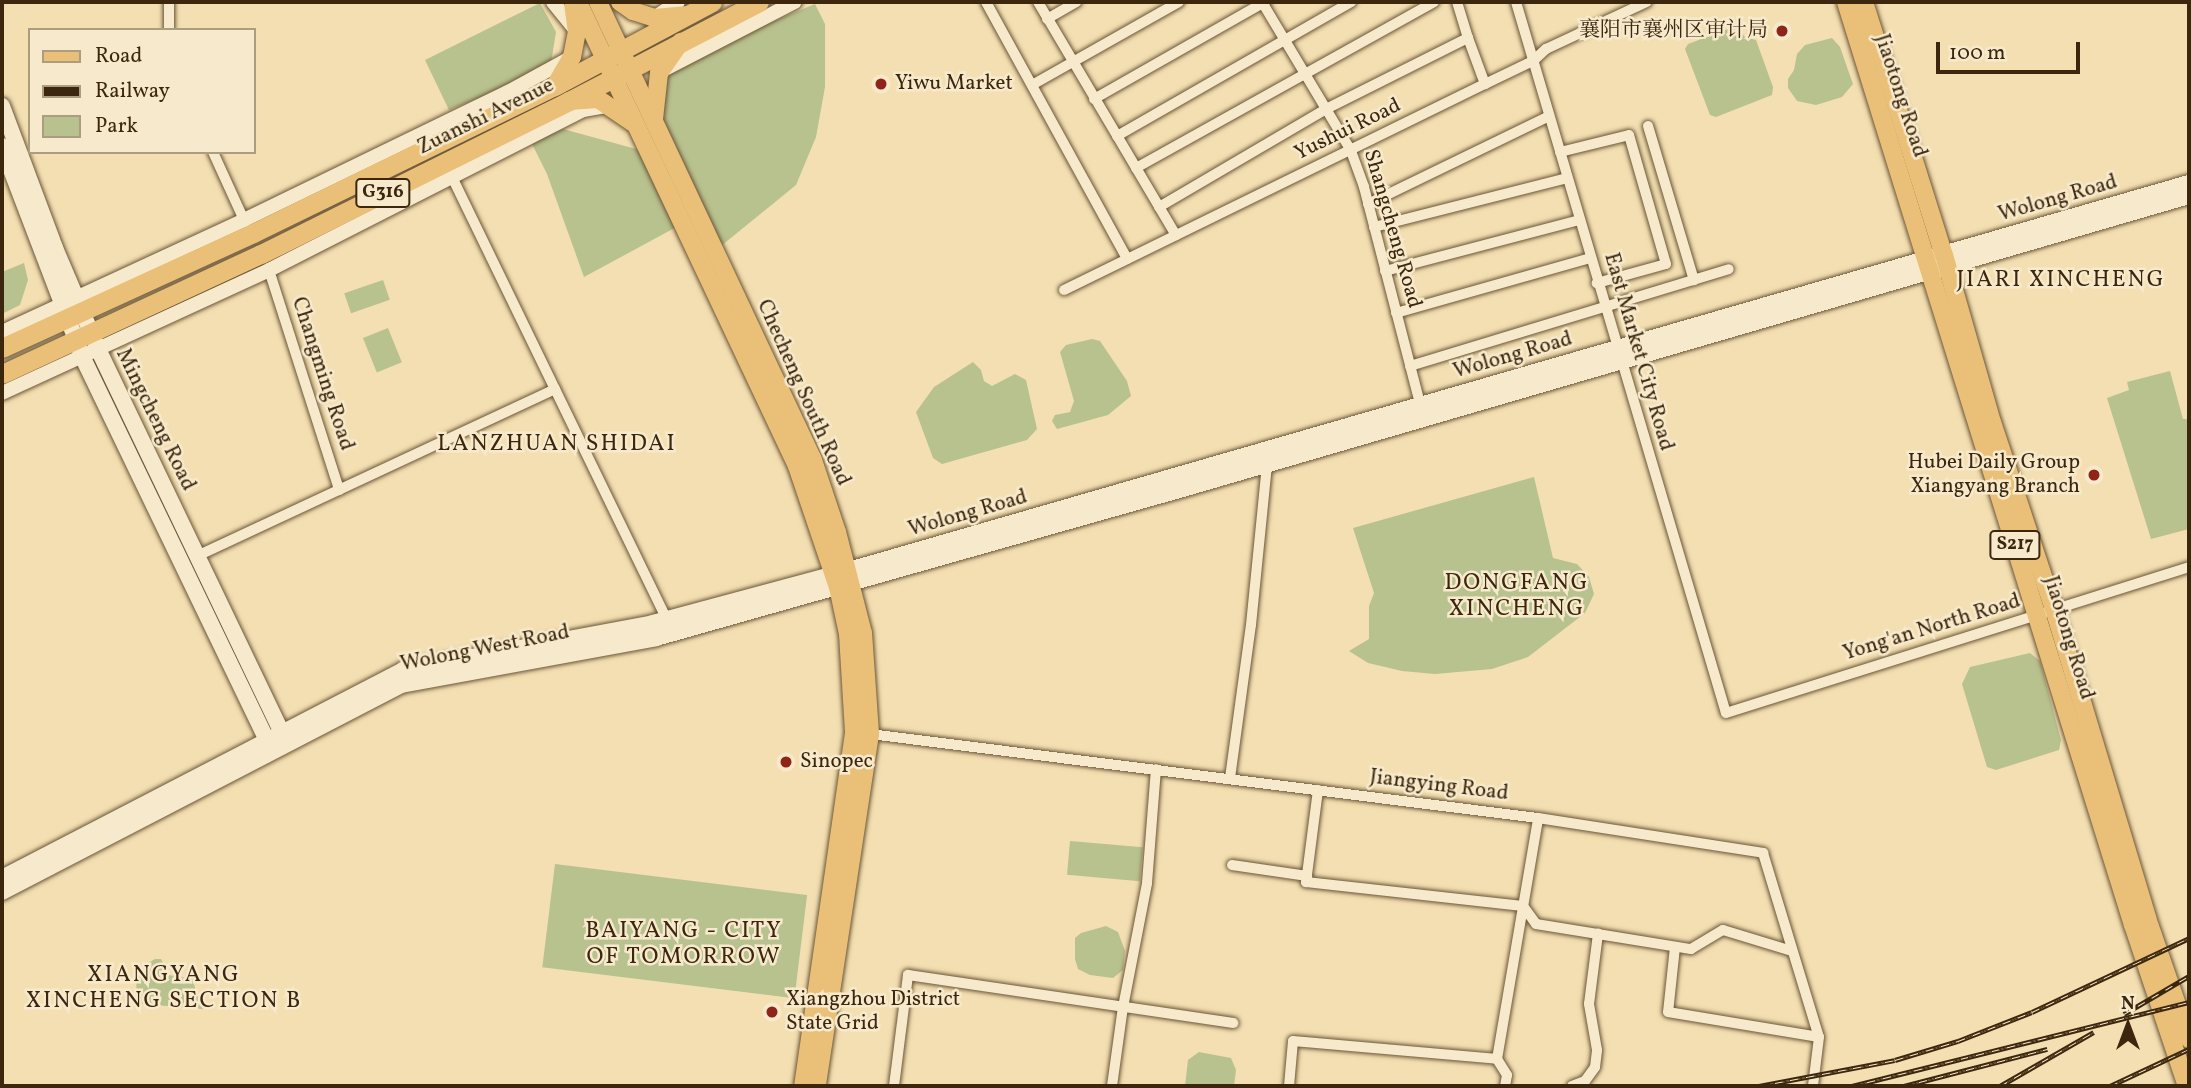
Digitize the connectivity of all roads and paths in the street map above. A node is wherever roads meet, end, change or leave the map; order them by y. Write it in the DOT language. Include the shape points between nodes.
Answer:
graph roads {
  1 [pos="169,2"];
  2 [pos="553,2"];
  3 [pos="572,2"];
  4 [pos="578,2"];
  5 [pos="598,2"];
  6 [pos="712,2"];
  7 [pos="759,2"];
  8 [pos="795,2"];
  9 [pos="986,2"];
  10 [pos="1038,2"];
  11 [pos="1077,2"];
  12 [pos="1179,2"];
  13 [pos="1263,2"];
  14 [pos="1350,2"];
  15 [pos="1434,2"];
  16 [pos="1457,2"];
  17 [pos="1516,2"];
  18 [pos="1647,2"];
  19 [pos="1846,2"];
  20 [pos="1864,2"];
  21 [pos="627,5"];
  22 [pos="683,8"];
  23 [pos="1047,19"];
  24 [pos="169,28"];
  25 [pos="577,32"];
  26 [pos="1468,38"];
  27 [pos="1284,40"];
  28 [pos="681,42"];
  29 [pos="611,54"];
  30 [pos="572,57"];
  31 [pos="1533,61"];
  32 [pos="1072,63"];
  33 [pos="659,72"];
  34 [pos="621,73"];
  35 [pos="1305,74"];
  36 [pos="1485,84"];
  37 [pos="1032,85"];
  38 [pos="555,86"];
  39 [pos="1094,99"];
  40 [pos="569,101"];
  41 [pos="2,106"];
  42 [pos="611,106"];
  43 [pos="1326,109"];
  44 [pos="1549,116"];
  45 [pos="633,122"];
  46 [pos="654,125"];
  47 [pos="1648,126"];
  48 [pos="1116,136"];
  49 [pos="440,142"];
  50 [pos="2,146"];
  51 [pos="1351,150"];
  52 [pos="1560,152"];
  53 [pos="214,154"];
  54 [pos="372,158"];
  55 [pos="1136,168"];
  56 [pos="452,177"];
  57 [pos="1567,178"];
  58 [pos="2189,183"];
  59 [pos="2189,196"];
  60 [pos="1368,204"];
  61 [pos="1159,207"];
  62 [pos="1579,220"];
  63 [pos="249,227"];
  64 [pos="1374,227"];
  65 [pos="1176,235"];
  66 [pos="1127,258"];
  67 [pos="1590,258"];
  68 [pos="265,262"];
  69 [pos="1938,263"];
  70 [pos="1729,270"];
  71 [pos="1385,271"];
  72 [pos="1694,280"];
  73 [pos="1597,283"];
  74 [pos="1064,290"];
  75 [pos="1604,307"];
  76 [pos="71,308"];
  77 [pos="1396,313"];
  78 [pos="2,332"];
  79 [pos="87,344"];
  80 [pos="2,348"];
  81 [pos="1618,356"];
  82 [pos="1410,366"];
  83 [pos="2,374"];
  84 [pos="555,389"];
  85 [pos="2,393"];
  86 [pos="1420,404"];
  87 [pos="1267,465"];
  88 [pos="339,490"];
  89 [pos="197,556"];
  90 [pos="2189,567"];
  91 [pos="843,579"];
  92 [pos="2045,612"];
  93 [pos="667,620"];
  94 [pos="1726,713"];
  95 [pos="870,734"];
  96 [pos="277,742"];
  97 [pos="1156,769"];
  98 [pos="1230,778"];
  99 [pos="1318,790"];
  100 [pos="1538,818"];
  101 [pos="1232,865"];
  102 [pos="1307,876"];
  103 [pos="2,878"];
  104 [pos="2,892"];
  105 [pos="1523,906"];
  106 [pos="1598,934"];
  107 [pos="1675,947"];
  108 [pos="1792,951"];
  109 [pos="1123,1007"];
  110 [pos="1233,1023"];
  111 [pos="1819,1037"];
  112 [pos="2189,1039"];
  113 [pos="1497,1059"];
  114 [pos="2183,1081"];
  115 [pos="803,1086"];
  116 [pos="817,1086"];
  117 [pos="894,1086"];
  118 [pos="1112,1086"];
  119 [pos="1289,1086"];
  120 [pos="1505,1086"];
  121 [pos="1572,1086"];
  122 [pos="1813,1086"];
  1 -- 24 [label="street"];
  2 -- 25 [label="street"];
  3 -- 25 [label="main road"];
  4 -- 29 [label="main road"];
  5 -- 29 [label="main road"];
  6 -- 22 [label="highway, Zuanshi Avenue / G316"];
  7 -- 28 [label="highway, Zuanshi Avenue / G316"];
  8 -- 33 [label="street"];
  9 -- 37 [label="street"];
  10 -- 23 [label="street"];
  11 -- 23 [label="street"];
  12 -- 32 [label="street"];
  13 -- 27 [label="street, Shangcheng Road"];
  13 -- 39 [label="street"];
  14 -- 27 [label="street"];
  15 -- 35 [label="street"];
  16 -- 26 [label="street"];
  17 -- 31 [label="street, East Market City Road"];
  18 -- 31 [label="street, Yushui Road" via="1546,49"];
  19 -- 69 [label="main road, Jiaotong Road / S217"];
  20 -- 69 [label="main road, Jiaotong Road / S217"];
  21 -- 22 [label="main road" via="654,18"];
  22 -- 29 [label="highway, Zuanshi Avenue / G316"];
  23 -- 32 [label="street"];
  25 -- 30 [label="main road"];
  26 -- 36 [label="street"];
  26 -- 43 [label="street"];
  27 -- 35 [label="street, Shangcheng Road"];
  27 -- 48 [label="street"];
  28 -- 33 [label="main road"];
  28 -- 34 [label="highway, Zuanshi Avenue / G316"];
  29 -- 34 [label="main road"];
  29 -- 38 [label="highway, Zuanshi Avenue / G316"];
  30 -- 38 [label="main road"];
  30 -- 54 [label="street"];
  31 -- 36 [label="street, Yushui Road"];
  31 -- 44 [label="street, East Market City Road"];
  32 -- 37 [label="street"];
  32 -- 39 [label="street"];
  33 -- 46 [label="main road"];
  34 -- 40 [label="highway, Zuanshi Avenue / G316"];
  34 -- 45 [label="main road, Checheng South Road"];
  34 -- 46 [label="main road, Checheng South Road"];
  35 -- 43 [label="street, Shangcheng Road"];
  35 -- 55 [label="street"];
  36 -- 51 [label="street, Yushui Road"];
  37 -- 66 [label="street"];
  38 -- 49 [label="highway, Zuanshi Avenue / G316"];
  39 -- 48 [label="street"];
  40 -- 42 [label="main road" via="598,99"];
  40 -- 68 [label="highway, Zuanshi Avenue / G316"];
  41 -- 76 [label="main road, Mingcheng Road"];
  42 -- 45 [label="main road"];
  42 -- 56 [label="street" via="583,110"];
  43 -- 51 [label="street, Shangcheng Road"];
  43 -- 61 [label="street"];
  44 -- 52 [label="street, East Market City Road"];
  44 -- 60 [label="street"];
  45 -- 91 [label="main road, Checheng South Road" via="797,466"];
  46 -- 91 [label="main road, Checheng South Road" via="813,460"];
  47 -- 72 [label="street"];
  48 -- 55 [label="street"];
  49 -- 54 [label="street"];
  49 -- 63 [label="highway, Zuanshi Avenue / G316"];
  50 -- 76 [label="main road, Mingcheng Road"];
  51 -- 60 [label="street, Shangcheng Road"];
  51 -- 65 [label="street, Yushui Road"];
  52 -- 57 [label="street, East Market City Road"];
  52 -- 73 [label="street" via="1629,135 1666,264"];
  53 -- 63 [label="street"];
  54 -- 63 [label="street"];
  55 -- 61 [label="street"];
  56 -- 68 [label="street"];
  56 -- 84 [label="street"];
  57 -- 62 [label="street, East Market City Road"];
  57 -- 64 [label="street"];
  58 -- 69 [label="main road, Wolong Road"];
  59 -- 69 [label="main road, Wolong Road"];
  60 -- 64 [label="street, Shangcheng Road"];
  61 -- 65 [label="street"];
  62 -- 67 [label="street, East Market City Road"];
  62 -- 71 [label="street"];
  63 -- 76 [label="highway, Zuanshi Avenue / G316"];
  64 -- 71 [label="street, Shangcheng Road"];
  65 -- 66 [label="street, Yushui Road"];
  66 -- 74 [label="street, Yushui Road"];
  67 -- 73 [label="street, East Market City Road"];
  67 -- 77 [label="street"];
  68 -- 79 [label="highway, Zuanshi Avenue / G316"];
  68 -- 88 [label="street, Changming Road"];
  69 -- 81 [label="main road, Wolong Road"];
  69 -- 92 [label="main road, Jiaotong Road / S217"];
  70 -- 72 [label="street"];
  71 -- 77 [label="street, Shangcheng Road"];
  72 -- 75 [label="street"];
  73 -- 75 [label="street, East Market City Road"];
  75 -- 81 [label="street, East Market City Road"];
  75 -- 82 [label="street"];
  76 -- 78 [label="street"];
  76 -- 79 [label="main road, Mingcheng Road"];
  76 -- 80 [label="highway, Zuanshi Avenue / G316"];
  77 -- 82 [label="street, Shangcheng Road"];
  79 -- 83 [label="highway, Zuanshi Avenue / G316"];
  79 -- 85 [label="street"];
  79 -- 89 [label="main road, Mingcheng Road"];
  79 -- 96 [label="main road, Mingcheng Road"];
  81 -- 86 [label="main road, Wolong Road"];
  81 -- 87 [label="main road, Wolong Road"];
  81 -- 94 [label="street, East Market City Road"];
  82 -- 86 [label="street, Shangcheng Road"];
  84 -- 88 [label="street"];
  84 -- 93 [label="street"];
  86 -- 91 [label="main road, Wolong Road"];
  87 -- 91 [label="main road, Wolong Road"];
  87 -- 98 [label="street"];
  88 -- 89 [label="street"];
  89 -- 96 [label="main road, Mingcheng Road"];
  90 -- 92 [label="street, Yong'an North Road"];
  91 -- 93 [label="main road, Wolong West Road"];
  91 -- 95 [label="main road, Checheng South Road" via="863,633"];
  91 -- 96 [label="main road, Wolong West Road" via="656,638 401,685"];
  91 -- 115 [label="main road, Checheng South Road" via="854,733"];
  92 -- 94 [label="street, Yong'an North Road"];
  92 -- 112 [label="main road, Jiaotong Road / S217"];
  92 -- 114 [label="main road, Jiaotong Road / S217"];
  93 -- 96 [label="main road, Wolong West Road" via="403,670"];
  95 -- 97 [label="street, Jiangying Road"];
  95 -- 116 [label="main road, Checheng South Road"];
  96 -- 103 [label="main road, Wolong West Road"];
  96 -- 104 [label="main road, Wolong West Road"];
  97 -- 98 [label="street, Jiangying Road"];
  97 -- 109 [label="street" via="1147,883"];
  98 -- 99 [label="street, Jiangying Road"];
  99 -- 100 [label="street, Jiangying Road"];
  99 -- 102 [label="street"];
  100 -- 105 [label="street"];
  100 -- 108 [label="street, Jiangying Road" via="1763,853"];
  101 -- 102 [label="street"];
  102 -- 105 [label="street" via="1306,882"];
  105 -- 106 [label="street" via="1536,924"];
  105 -- 113 [label="street"];
  106 -- 107 [label="street"];
  106 -- 121 [label="street" via="1589,1004 1597,1050 1595,1068 1585,1082"];
  107 -- 108 [label="street" via="1691,949 1723,930"];
  107 -- 111 [label="street" via="1668,1012"];
  108 -- 111 [label="street, Jiangying Road"];
  109 -- 110 [label="street"];
  109 -- 117 [label="street" via="908,975"];
  109 -- 118 [label="street"];
  111 -- 122 [label="street, Jiangying Road"];
  113 -- 119 [label="street" via="1293,1041"];
  113 -- 120 [label="street" via="1507,1075"];
}
